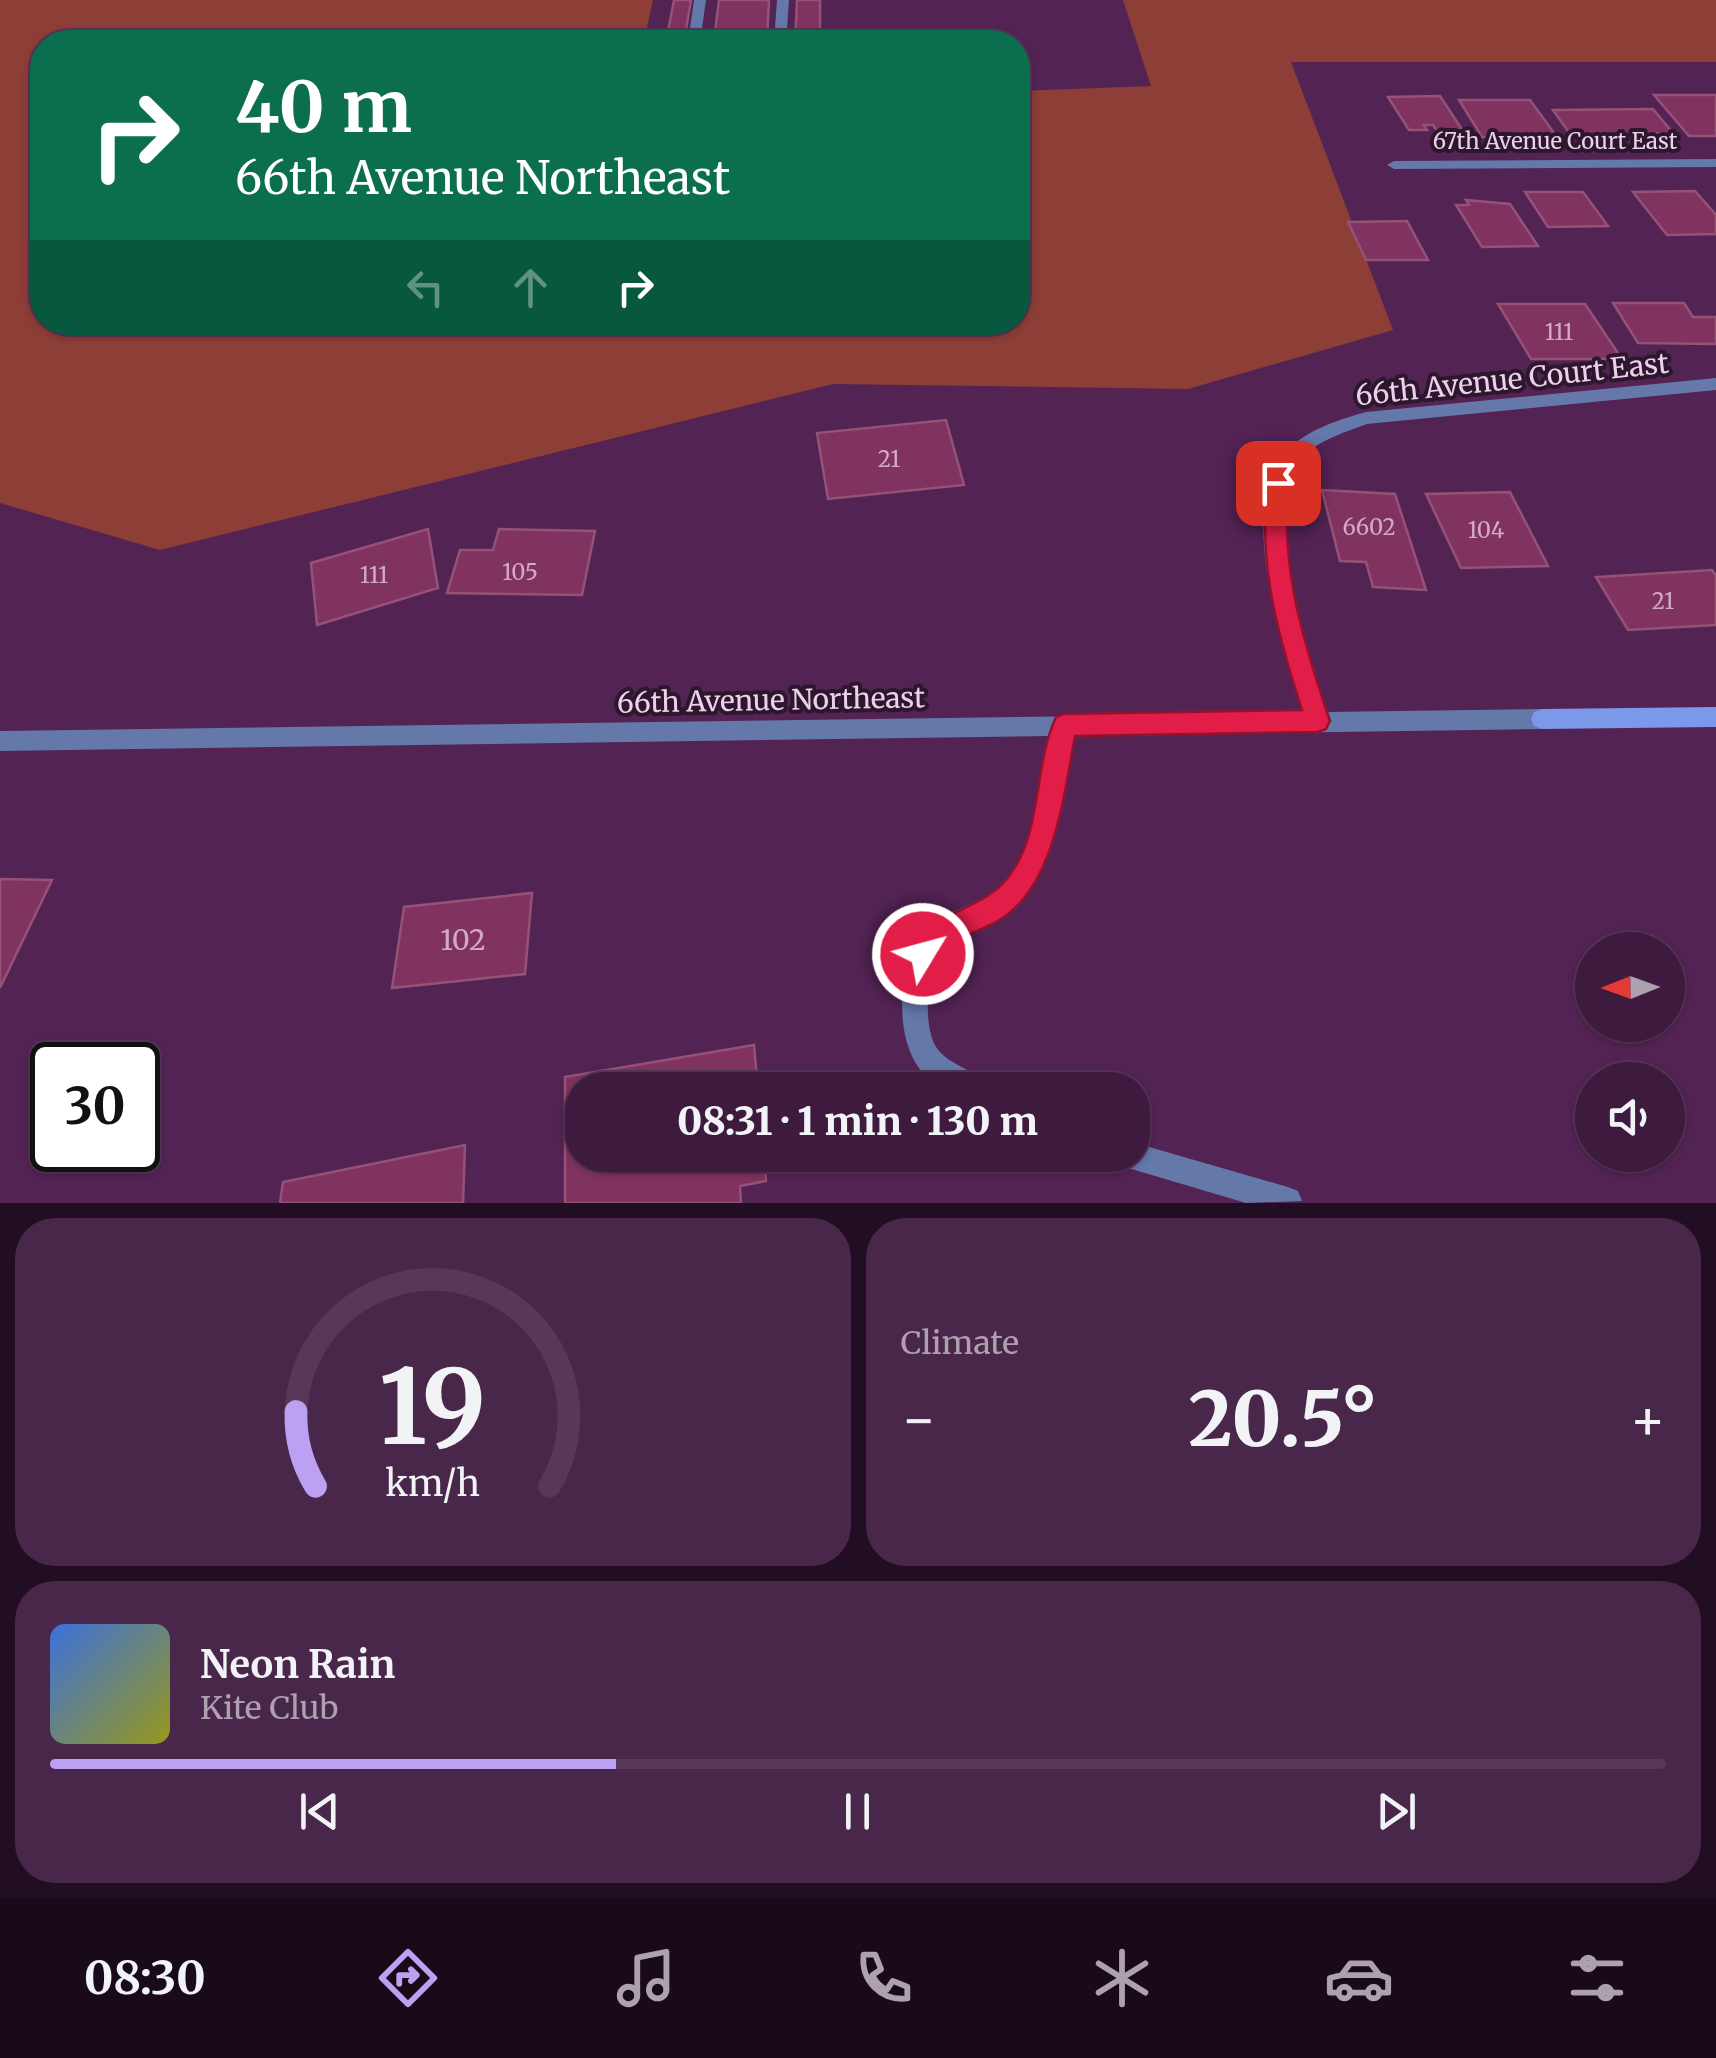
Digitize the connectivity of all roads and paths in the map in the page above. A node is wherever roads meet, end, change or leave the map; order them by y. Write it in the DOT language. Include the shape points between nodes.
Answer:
graph roads {
  1 [pos="700,0"];
  2 [pos="783,0"];
  3 [pos="696,30"];
  4 [pos="781,30"];
  5 [pos="1716,163"];
  6 [pos="1394,165"];
  7 [pos="1716,384"];
  8 [pos="1716,717"];
  9 [pos="1542,719"];
  10 [pos="1318,721"];
  11 [pos="1064,725"];
  12 [pos="0,742"];
  13 [pos="943,1072"];
  14 [pos="1150,1161"];
  15 [pos="1288,1201"];
  1 -- 3 [label="street"];
  2 -- 4 [label="street"];
  5 -- 6 [label="street, 67th Avenue Court East"];
  7 -- 10 [label="street, 66th Avenue Court East" via="1366,418 1332,430 1287,462 1275,510 1277,572"];
  8 -- 9 [label="street"];
  9 -- 10 [label="street, 66th Avenue Northeast"];
  10 -- 11 [label="street, 66th Avenue Northeast"];
  11 -- 12 [label="street, 66th Avenue Northeast"];
  11 -- 13 [label="street" via="1044,831 1016,889 992,910 940,934 923,954 914,1004 919,1044"];
  14 -- 15 [label="street"];
}
